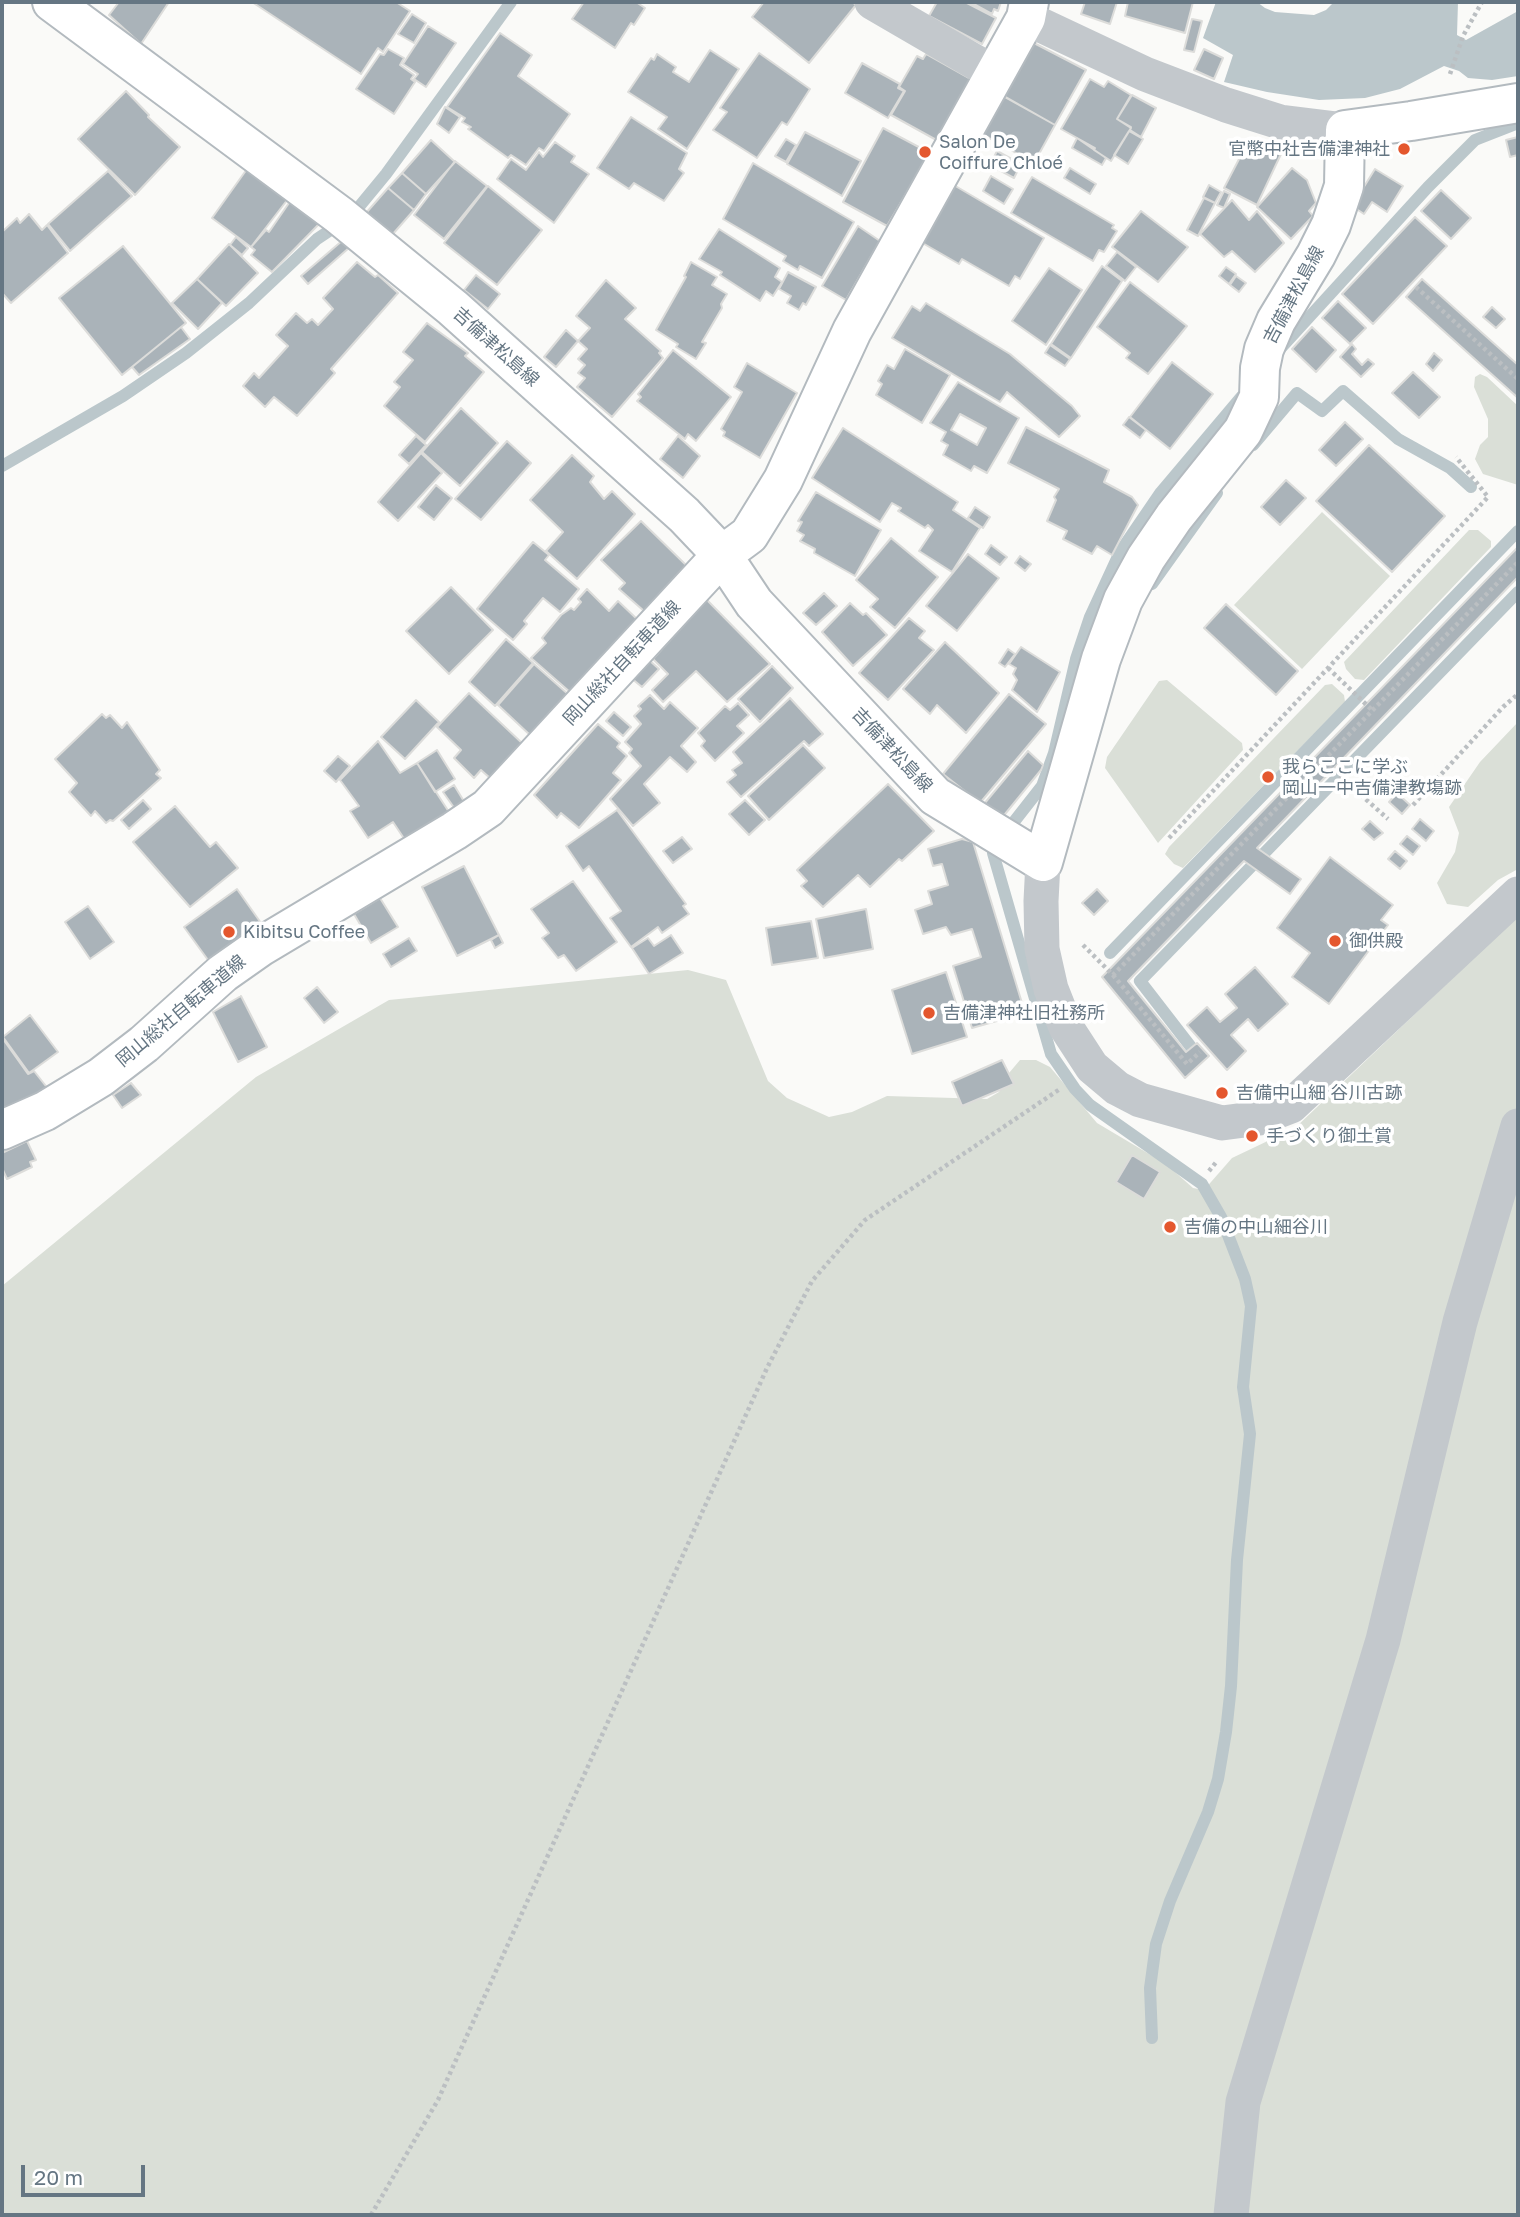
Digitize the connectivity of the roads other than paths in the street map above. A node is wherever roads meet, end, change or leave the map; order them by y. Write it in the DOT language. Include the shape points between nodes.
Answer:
graph roads {
  1 [pos="52,2"];
  2 [pos="872,2"];
  3 [pos="1028,10"];
  4 [pos="994,73"];
  5 [pos="1518,103"];
  6 [pos="1345,130"];
  7 [pos="722,555"];
  8 [pos="1043,862"];
  9 [pos="1518,894"];
  10 [pos="1518,1126"];
  11 [pos="2,1130"];
  12 [pos="1231,2215"];
  1 -- 7 [label="main road, 吉備津松島線" via="339,215 442,299 684,515"];
  2 -- 4 [label="street"];
  3 -- 4 [label="main road, 岡山総社自転車道線"];
  3 -- 6 [label="street" via="1145,74 1226,106 1280,122"];
  4 -- 7 [label="main road, 岡山総社自転車道線" via="852,331 783,480 749,535"];
  5 -- 6 [label="main road"];
  6 -- 8 [label="main road, 吉備津松島線" via="1344,186 1331,225 1264,349 1259,397 1243,431 1174,517 1124,600 1101,659"];
  7 -- 8 [label="main road, 吉備津松島線" via="754,603 935,796"];
  7 -- 11 [label="main road, 岡山総社自転車道線" via="488,808 250,954 101,1077 45,1111"];
  8 -- 9 [label="street" via="1042,949 1051,989 1066,1027 1092,1067 1140,1100 1222,1123 1260,1118 1291,1106"];
  10 -- 12 [label="street" via="1460,1322 1383,1640 1243,2102"];
}
